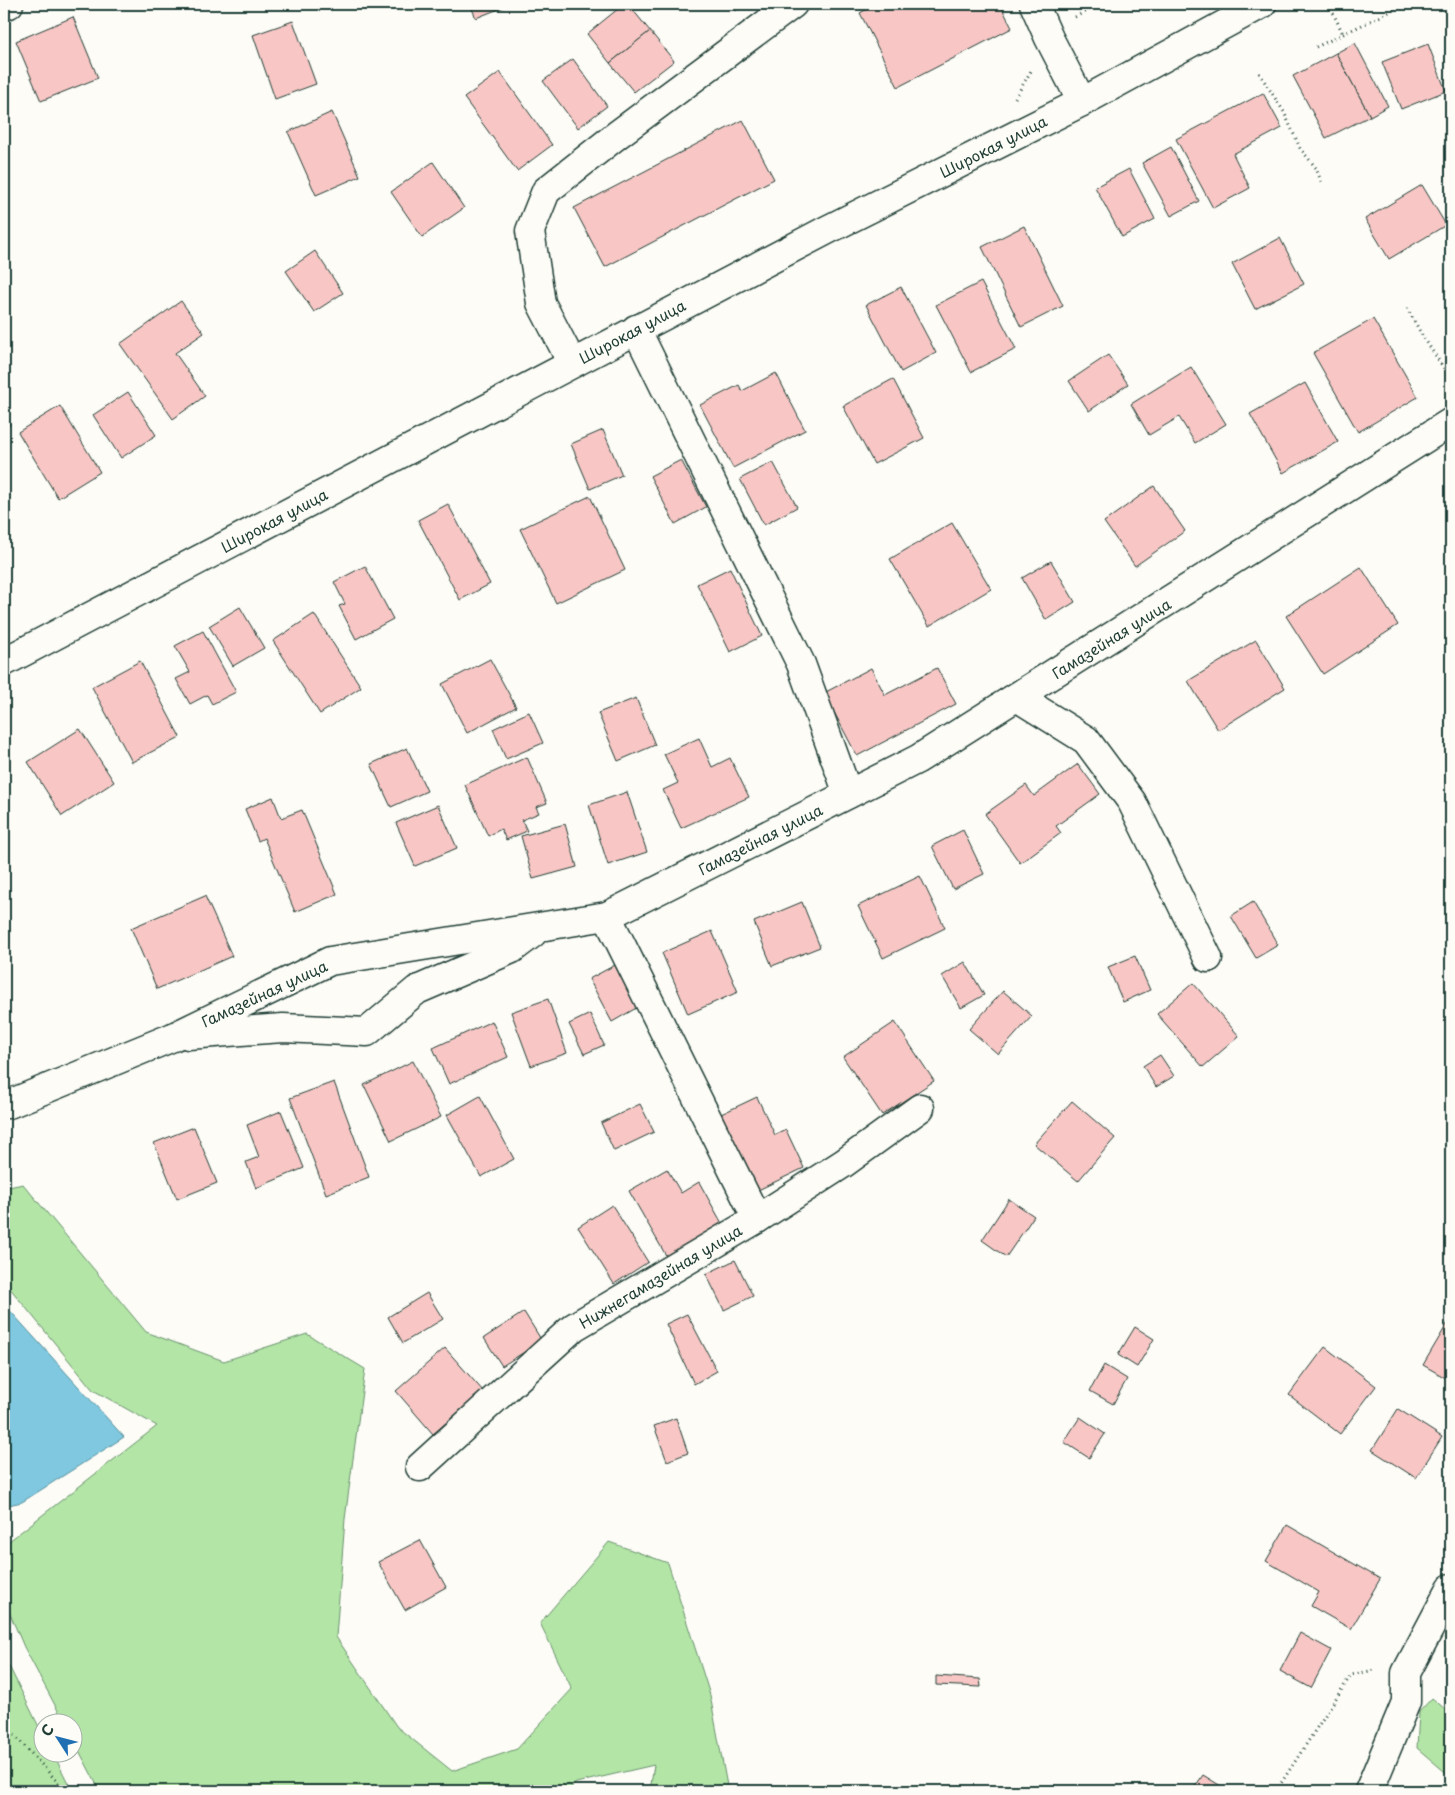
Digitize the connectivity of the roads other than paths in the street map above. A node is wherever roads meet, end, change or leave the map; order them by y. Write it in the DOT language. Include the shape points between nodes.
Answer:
graph roads {
  1 [pos="9,4"];
  2 [pos="793,4"];
  3 [pos="1034,4"];
  4 [pos="1262,4"];
  5 [pos="4,6"];
  6 [pos="1082,102"];
  7 [pos="636,330"];
  8 [pos="572,363"];
  9 [pos="1451,422"];
  10 [pos="4,662"];
  11 [pos="1017,697"];
  12 [pos="848,794"];
  13 [pos="607,916"];
  14 [pos="540,928"];
  15 [pos="1208,958"];
  16 [pos="173,1037"];
  17 [pos="4,1104"];
  18 [pos="920,1108"];
  19 [pos="757,1219"];
  20 [pos="420,1468"];
  21 [pos="1451,1588"];
  22 [pos="1369,1791"];
  1 -- 5 [label="street"];
  2 -- 8 [label="street" via="546,191 530,231 541,303"];
  3 -- 6 [label="street"];
  4 -- 6 [label="street, Широкая улица"];
  6 -- 7 [label="street, Широкая улица"];
  7 -- 8 [label="street, Широкая улица"];
  7 -- 12 [label="street" via="801,664"];
  8 -- 10 [label="street, Широкая улица"];
  9 -- 11 [label="street, Гамазейная улица"];
  11 -- 12 [label="street, Гамазейная улица" via="918,760"];
  11 -- 15 [label="street" via="1086,740 1132,802"];
  12 -- 13 [label="street, Гамазейная улица"];
  13 -- 14 [label="street, Гамазейная улица"];
  13 -- 19 [label="street"];
  14 -- 16 [label="street, Гамазейная улица" via="330,961"];
  14 -- 16 [label="street" via="512,949 417,990 367,1032 283,1028"];
  16 -- 17 [label="street, Гамазейная улица"];
  18 -- 19 [label="street, Нижнегамазейная улица" via="844,1163"];
  19 -- 20 [label="street, Нижнегамазейная улица" via="574,1327"];
  21 -- 22 [label="street" via="1406,1673 1406,1702"];
}
